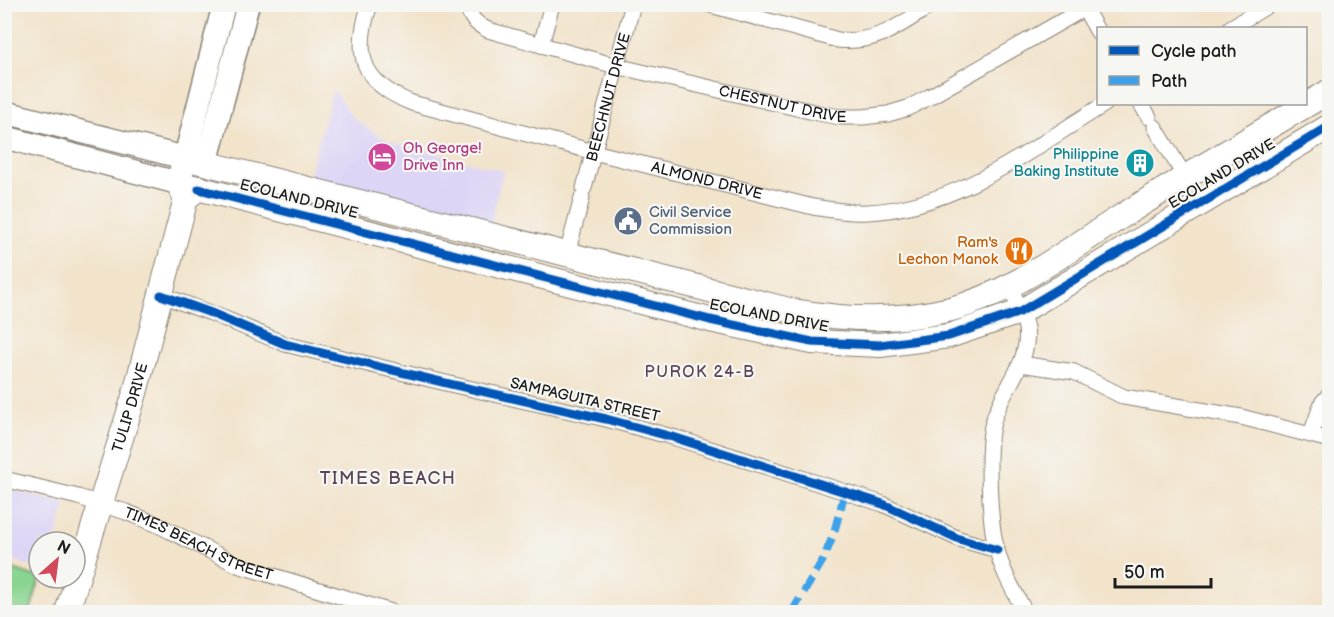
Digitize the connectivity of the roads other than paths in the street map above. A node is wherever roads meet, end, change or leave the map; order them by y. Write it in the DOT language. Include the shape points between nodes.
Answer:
graph roads {
  1 [pos="224,4"];
  2 [pos="248,4"];
  3 [pos="370,4"];
  4 [pos="467,4"];
  5 [pos="552,4"];
  6 [pos="633,4"];
  7 [pos="707,4"];
  8 [pos="933,4"];
  9 [pos="1270,4"];
  10 [pos="1087,6"];
  11 [pos="1232,27"];
  12 [pos="1097,30"];
  13 [pos="541,45"];
  14 [pos="616,66"];
  15 [pos="1329,91"];
  16 [pos="1307,104"];
  17 [pos="1103,105"];
  18 [pos="1306,105"];
  19 [pos="4,112"];
  20 [pos="1148,116"];
  21 [pos="1329,126"];
  22 [pos="4,136"];
  23 [pos="594,152"];
  24 [pos="195,161"];
  25 [pos="1185,177"];
  26 [pos="188,190"];
  27 [pos="567,254"];
  28 [pos="1010,286"];
  29 [pos="161,296"];
  30 [pos="1020,312"];
  31 [pos="1021,364"];
  32 [pos="1329,394"];
  33 [pos="1311,434"];
  34 [pos="1329,440"];
  35 [pos="4,479"];
  36 [pos="102,504"];
  37 [pos="997,550"];
  38 [pos="67,612"];
  39 [pos="391,612"];
  40 [pos="1025,612"];
  1 -- 24 [label="main road, TULIP DRIVE"];
  2 -- 24 [label="main road, TULIP DRIVE"];
  3 -- 23 [label="street, ALMOND DRIVE" via="361,53 366,68 383,88 412,103"];
  4 -- 13 [label="street, CHESTNUT DRIVE" via="476,24"];
  5 -- 13 [label="street"];
  6 -- 14 [label="street, BEECHNUT DRIVE"];
  7 -- 8 [label="street" via="853,41 884,34"];
  9 -- 11 [label="street"];
  10 -- 12 [label="street"];
  10 -- 14 [label="street, CHESTNUT DRIVE" via="929,97 888,114 840,117"];
  13 -- 14 [label="street, CHESTNUT DRIVE"];
  14 -- 23 [label="street, BEECHNUT DRIVE"];
  15 -- 16 [label="main road, ECOLAND DRIVE"];
  17 -- 23 [label="street, ALMOND DRIVE" via="957,191 926,202 868,212 813,207"];
  18 -- 25 [label="main road, ECOLAND DRIVE"];
  19 -- 24 [label="main road, ECOLAND DRIVE"];
  20 -- 25 [label="street"];
  21 -- 30 [label="main road, ECOLAND DRIVE"];
  22 -- 26 [label="main road, ECOLAND DRIVE"];
  23 -- 27 [label="street, BEECHNUT DRIVE"];
  24 -- 26 [label="main road, TULIP DRIVE"];
  24 -- 27 [label="main road, ECOLAND DRIVE"];
  25 -- 28 [label="main road, ECOLAND DRIVE"];
  26 -- 29 [label="main road, TULIP DRIVE"];
  26 -- 30 [label="main road, ECOLAND DRIVE" via="812,342 880,345 922,341"];
  27 -- 28 [label="main road, ECOLAND DRIVE" via="793,310 850,318 895,318 934,312"];
  28 -- 30 [label="street"];
  29 -- 36 [label="main road, TULIP DRIVE"];
  29 -- 37 [label="street, SAMPAGUITA STREET" via="285,344 666,435 883,504 951,536"];
  30 -- 31 [label="street" via="1026,339"];
  31 -- 33 [label="street" via="1066,370 1124,397 1241,417"];
  31 -- 37 [label="street" via="998,405 989,446"];
  32 -- 33 [label="street"];
  33 -- 34 [label="street"];
  35 -- 36 [label="street, TIMES BEACH STREET"];
  36 -- 38 [label="main road, TULIP DRIVE"];
  36 -- 39 [label="street, TIMES BEACH STREET" via="156,524 238,565"];
  37 -- 40 [label="street"];
}
